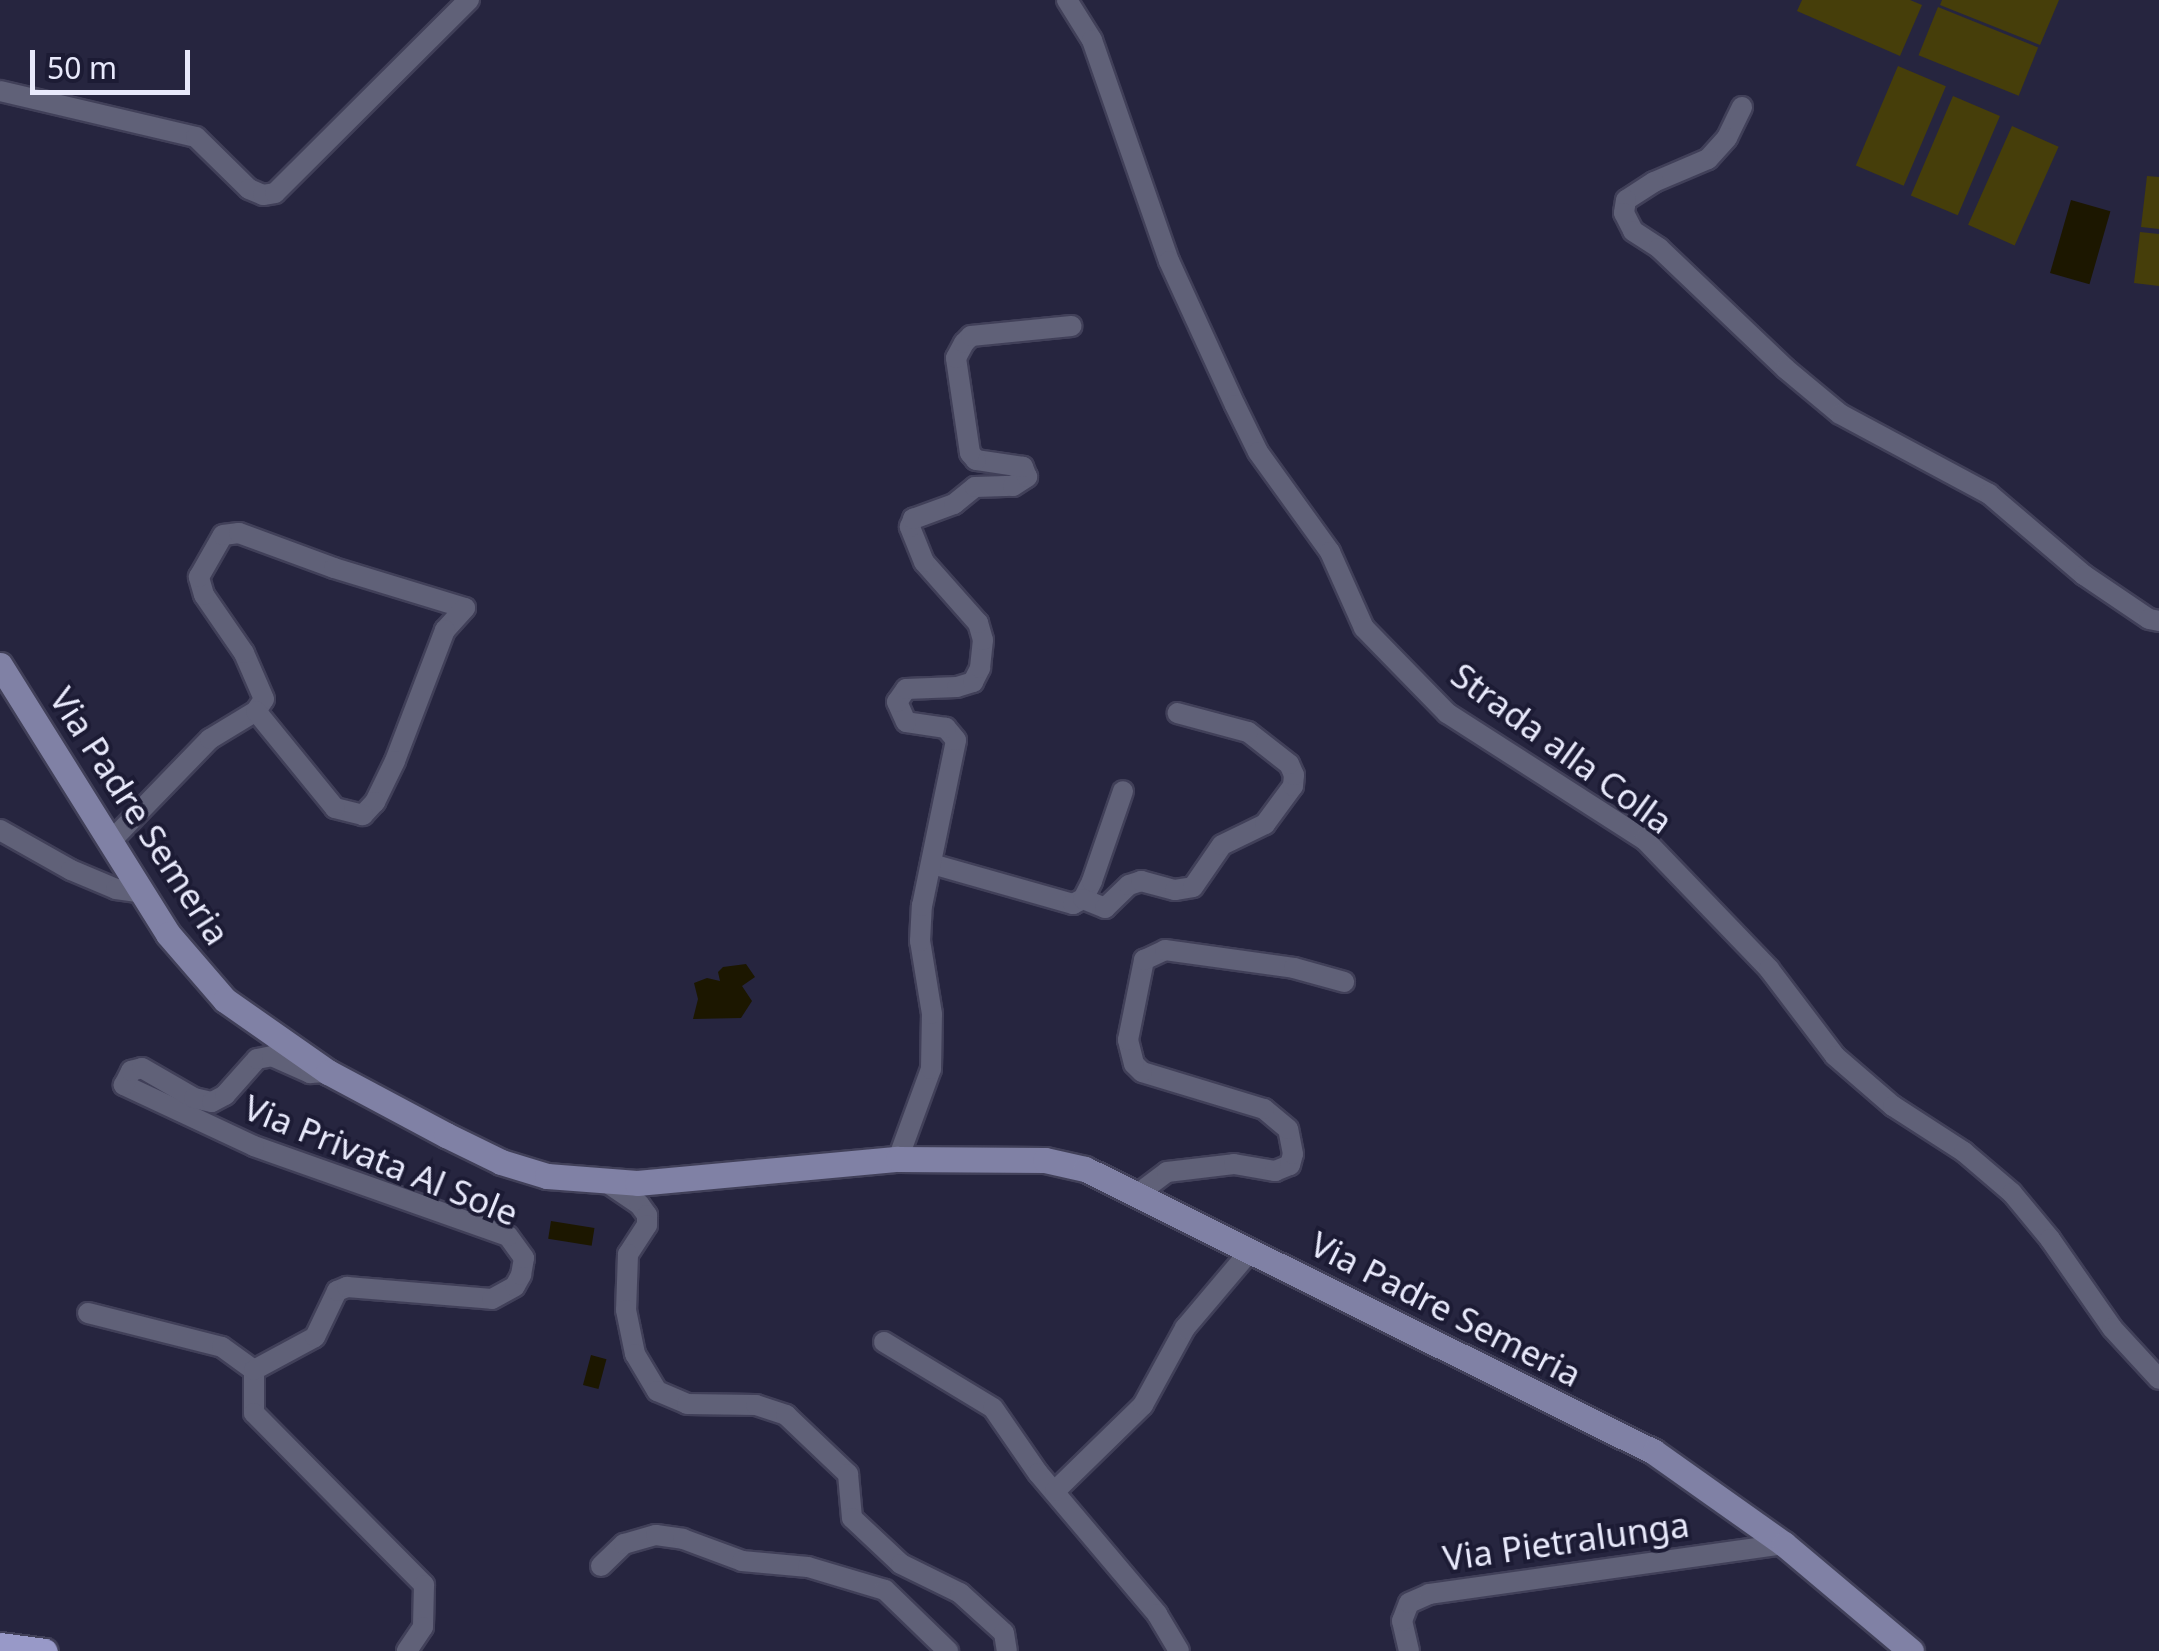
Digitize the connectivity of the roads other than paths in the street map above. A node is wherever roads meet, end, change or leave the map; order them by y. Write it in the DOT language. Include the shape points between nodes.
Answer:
graph roads {
  1 [pos="469,0"];
  2 [pos="1067,0"];
  3 [pos="0,91"];
  4 [pos="1742,107"];
  5 [pos="1072,326"];
  6 [pos="2159,621"];
  7 [pos="0,664"];
  8 [pos="256,711"];
  9 [pos="1178,713"];
  10 [pos="1123,791"];
  11 [pos="0,830"];
  12 [pos="110,841"];
  13 [pos="932,864"];
  14 [pos="143,893"];
  15 [pos="1083,899"];
  16 [pos="1344,982"];
  17 [pos="328,1072"];
  18 [pos="898,1159"];
  19 [pos="605,1180"];
  20 [pos="1139,1193"];
  21 [pos="1251,1250"];
  22 [pos="88,1313"];
  23 [pos="884,1342"];
  24 [pos="254,1370"];
  25 [pos="2159,1379"];
  26 [pos="1055,1491"];
  27 [pos="1784,1544"];
  28 [pos="601,1566"];
  29 [pos="0,1644"];
  30 [pos="45,1651"];
  31 [pos="407,1651"];
  32 [pos="948,1651"];
  33 [pos="1007,1651"];
  34 [pos="1180,1651"];
  35 [pos="1409,1651"];
  36 [pos="1910,1651"];
  1 -- 3 [label="street" via="275,193 249,189 196,137"];
  2 -- 25 [label="street, Strada alla Colla" via="1092,40 1169,262 1234,405 1258,452 1330,552 1364,628 1447,713 1644,840 1769,969 1845,1065 2012,1193 2112,1328"];
  4 -- 6 [label="street" via="1708,160 1626,200 1624,213 1634,230 1840,414 1989,494 2084,574"];
  5 -- 13 [label="street" via="970,336 964,342 956,358 970,453 976,460 1023,467 1027,476 1013,486 975,487 954,504 913,519 910,527 924,562 978,624 983,640 972,682 906,689 896,702 906,722 946,728 956,740"];
  7 -- 12 [label="main road, Via Padre Semeria"];
  8 -- 8 [label="street" via="264,690 200,578 222,535 239,533 466,608 445,630 396,761 363,815 335,808"];
  8 -- 12 [label="street" via="210,740"];
  9 -- 15 [label="street" via="1248,732 1289,764 1293,786 1260,828 1222,845 1193,887 1175,890 1140,881 1104,908"];
  10 -- 15 [label="street"];
  11 -- 14 [label="street" via="71,870"];
  12 -- 14 [label="main road, Via Padre Semeria"];
  13 -- 15 [label="street" via="1073,904"];
  13 -- 18 [label="street" via="920,941 932,1014 931,1070"];
  14 -- 17 [label="main road, Via Padre Semeria" via="168,934 225,1000"];
  16 -- 20 [label="street" via="1165,950 1144,960 1128,1040 1134,1064 1264,1110 1288,1130 1293,1154 1290,1165 1275,1171 1234,1164 1167,1172"];
  17 -- 19 [label="main road, Via Padre Semeria" via="501,1162 547,1176"];
  17 -- 24 [label="street, Via Privata Al Sole" via="310,1073 272,1056 257,1059 212,1102 142,1068 131,1071 124,1086 254,1146 508,1236 524,1258 515,1286 492,1299 337,1290 316,1337"];
  18 -- 19 [label="main road, Via Padre Semeria" via="678,1181"];
  18 -- 20 [label="main road, Via Padre Semeria" via="1045,1160 1085,1168"];
  19 -- 33 [label="street" via="639,1204 648,1220 628,1254 626,1310 635,1354 657,1391 686,1404 756,1405 786,1414 848,1474 852,1518 901,1564 960,1593 1004,1633"];
  20 -- 21 [label="main road, Via Padre Semeria"];
  21 -- 26 [label="street" via="1186,1328 1143,1405"];
  21 -- 27 [label="main road, Via Padre Semeria" via="1654,1452"];
  22 -- 24 [label="street" via="222,1347"];
  23 -- 26 [label="street" via="993,1408"];
  24 -- 31 [label="street" via="251,1399 264,1426 424,1586 423,1627"];
  26 -- 34 [label="street"];
  27 -- 35 [label="street, Via Pietralunga" via="1429,1594 1409,1603 1402,1621"];
  27 -- 36 [label="main road, Via Padre Semeria"];
  28 -- 32 [label="street" via="624,1544 656,1536 742,1560 808,1568 885,1590"];
  29 -- 30 [label="main road"];
}
